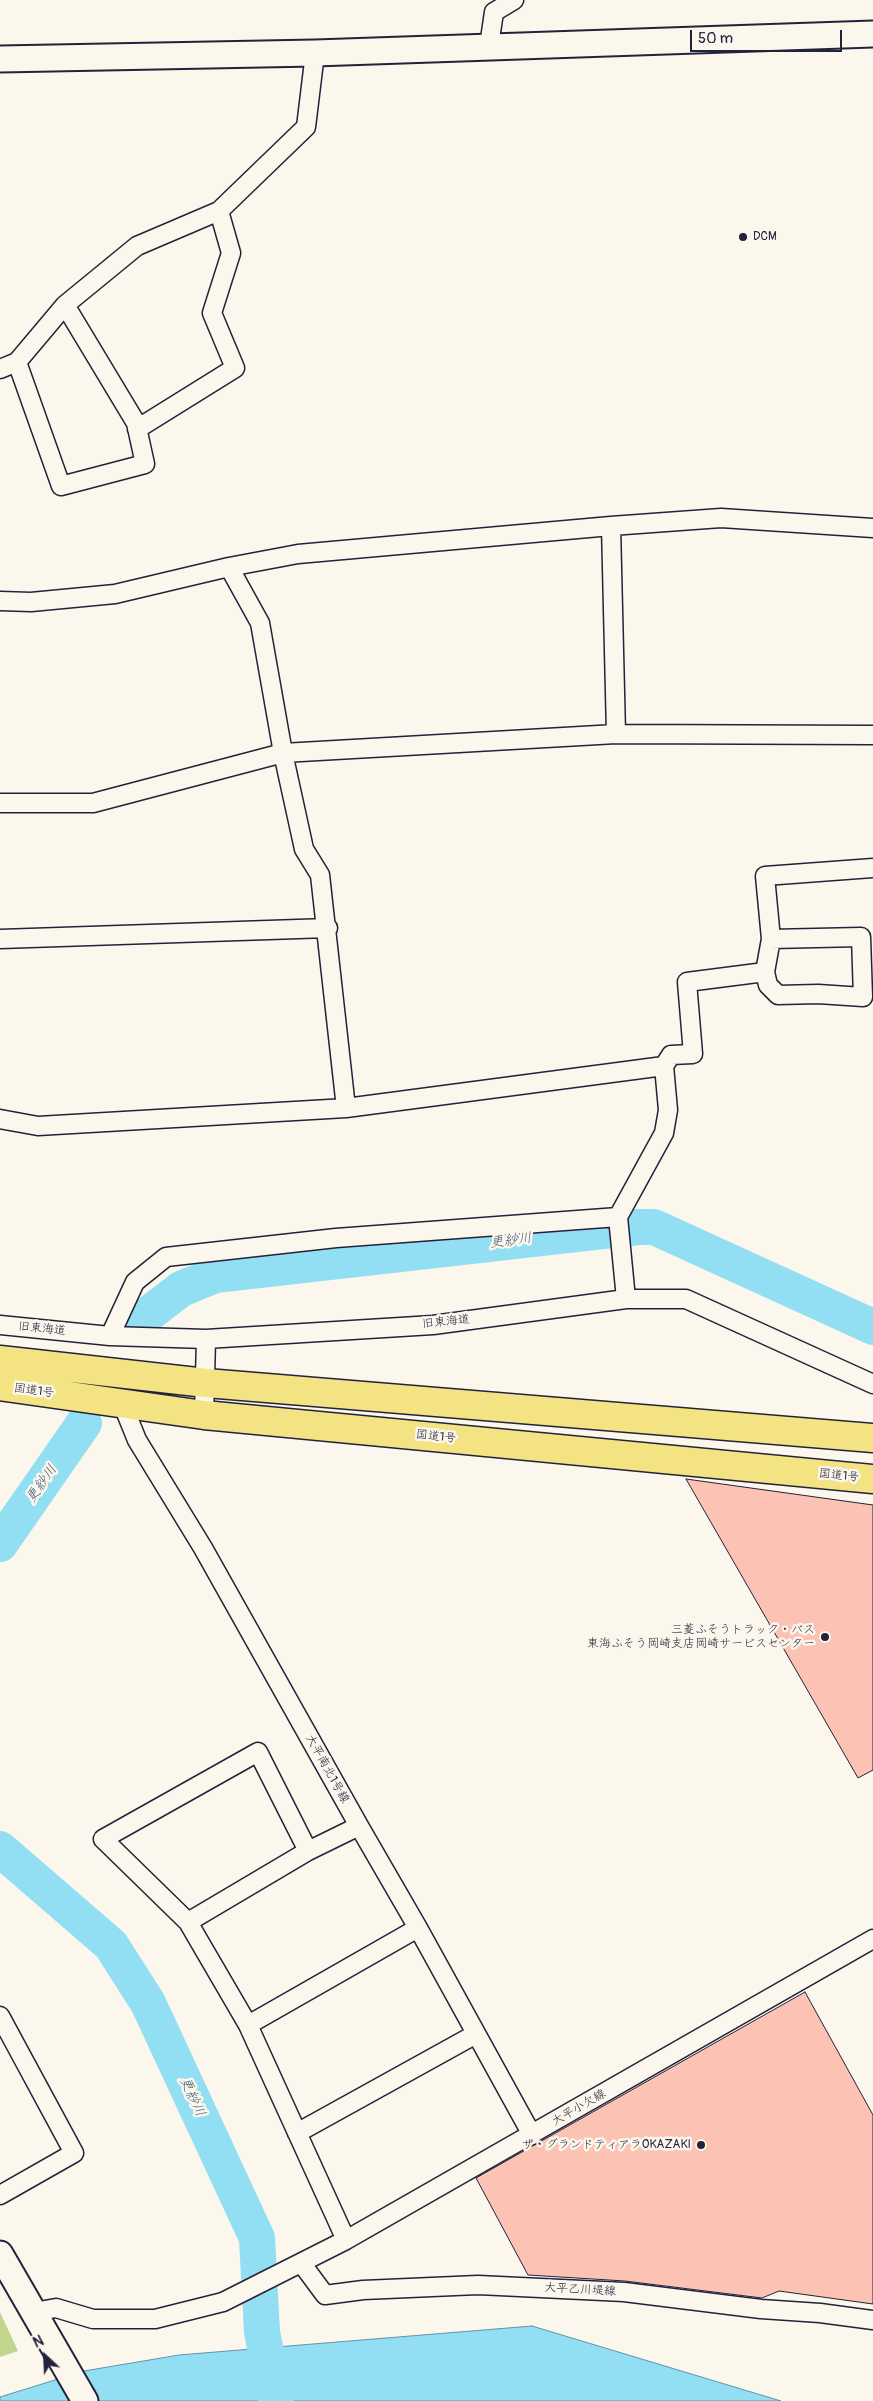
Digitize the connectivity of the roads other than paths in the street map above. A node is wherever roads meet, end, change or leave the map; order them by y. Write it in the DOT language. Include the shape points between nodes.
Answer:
graph roads {
  1 [pos="514,0"];
  2 [pos="873,34"];
  3 [pos="489,46"];
  4 [pos="315,53"];
  5 [pos="0,58"];
  6 [pos="219,211"];
  7 [pos="65,305"];
  8 [pos="18,362"];
  9 [pos="0,369"];
  10 [pos="137,429"];
  11 [pos="610,526"];
  12 [pos="873,528"];
  13 [pos="229,567"];
  14 [pos="0,601"];
  15 [pos="616,734"];
  16 [pos="873,735"];
  17 [pos="282,753"];
  18 [pos="0,803"];
  19 [pos="873,868"];
  20 [pos="328,928"];
  21 [pos="0,939"];
  22 [pos="771,939"];
  23 [pos="765,972"];
  24 [pos="664,1066"];
  25 [pos="346,1108"];
  26 [pos="0,1119"];
  27 [pos="618,1217"];
  28 [pos="626,1299"];
  29 [pos="0,1325"];
  30 [pos="110,1336"];
  31 [pos="206,1339"];
  32 [pos="0,1360"];
  33 [pos="206,1384"];
  34 [pos="873,1384"];
  35 [pos="0,1386"];
  36 [pos="122,1403"];
  37 [pos="204,1415"];
  38 [pos="873,1438"];
  39 [pos="873,1479"];
  40 [pos="359,1826"];
  41 [pos="308,1851"];
  42 [pos="188,1922"];
  43 [pos="418,1928"];
  44 [pos="873,1939"];
  45 [pos="0,2016"];
  46 [pos="248,2024"];
  47 [pos="476,2034"];
  48 [pos="297,2133"];
  49 [pos="532,2135"];
  50 [pos="0,2195"];
  51 [pos="346,2240"];
  52 [pos="0,2254"];
  53 [pos="302,2264"];
  54 [pos="37,2316"];
  55 [pos="873,2320"];
  56 [pos="85,2401"];
  1 -- 3 [label="street" via="494,12"];
  2 -- 3 [label="street"];
  3 -- 4 [label="street"];
  4 -- 5 [label="street"];
  4 -- 6 [label="street" via="306,127"];
  6 -- 7 [label="street" via="137,246"];
  6 -- 10 [label="street" via="231,253 212,313 235,368"];
  7 -- 8 [label="street"];
  7 -- 10 [label="street"];
  8 -- 9 [label="street"];
  8 -- 10 [label="street" via="61,486 145,464"];
  11 -- 12 [label="street" via="721,518"];
  11 -- 13 [label="street" via="298,554"];
  11 -- 15 [label="street"];
  13 -- 14 [label="street" via="115,594 31,602"];
  13 -- 17 [label="street" via="260,623"];
  15 -- 16 [label="street"];
  15 -- 17 [label="street"];
  17 -- 18 [label="street" via="92,803"];
  17 -- 20 [label="street" via="304,849 320,875"];
  19 -- 22 [label="street" via="765,876"];
  20 -- 21 [label="street"];
  20 -- 25 [label="street"];
  22 -- 23 [label="street"];
  22 -- 23 [label="street" via="860,937 863,997 778,995 768,986"];
  23 -- 24 [label="street" via="687,982 693,1054 671,1055"];
  24 -- 25 [label="street"];
  24 -- 27 [label="street" via="668,1110 664,1133"];
  25 -- 26 [label="street" via="38,1126"];
  27 -- 28 [label="street"];
  27 -- 30 [label="street" via="336,1238 166,1257 135,1282"];
  28 -- 31 [label="street, 旧東海道" via="433,1325"];
  28 -- 34 [label="street, 旧東海道" via="686,1299"];
  29 -- 30 [label="street, 旧東海道"];
  30 -- 31 [label="street, 旧東海道"];
  31 -- 33 [label="street"];
  32 -- 33 [label="highway"];
  33 -- 37 [label="street"];
  33 -- 38 [label="highway"];
  35 -- 36 [label="highway, 国道1号"];
  36 -- 37 [label="highway, 国道1号"];
  36 -- 40 [label="street, 大平南北1号線" via="137,1440 203,1548"];
  37 -- 39 [label="highway, 国道1号"];
  40 -- 41 [label="street"];
  40 -- 43 [label="street, 大平南北1号線"];
  41 -- 42 [label="street"];
  41 -- 42 [label="street" via="258,1752 104,1839"];
  42 -- 46 [label="street"];
  43 -- 46 [label="street"];
  43 -- 47 [label="street, 大平南北1号線"];
  44 -- 49 [label="street, 大平小欠線"];
  45 -- 50 [label="street" via="74,2154"];
  46 -- 48 [label="street"];
  47 -- 48 [label="street"];
  47 -- 49 [label="street, 大平南北1号線"];
  48 -- 51 [label="street"];
  49 -- 51 [label="street, 大平小欠線"];
  51 -- 53 [label="street, 大平小欠線"];
  52 -- 54 [label="street"];
  53 -- 54 [label="street, 大平小欠線" via="223,2302 155,2318 93,2319 56,2308"];
  53 -- 55 [label="street, 大平乙川堤線" via="325,2294 498,2286 624,2292 761,2310"];
  54 -- 56 [label="street"];
}
